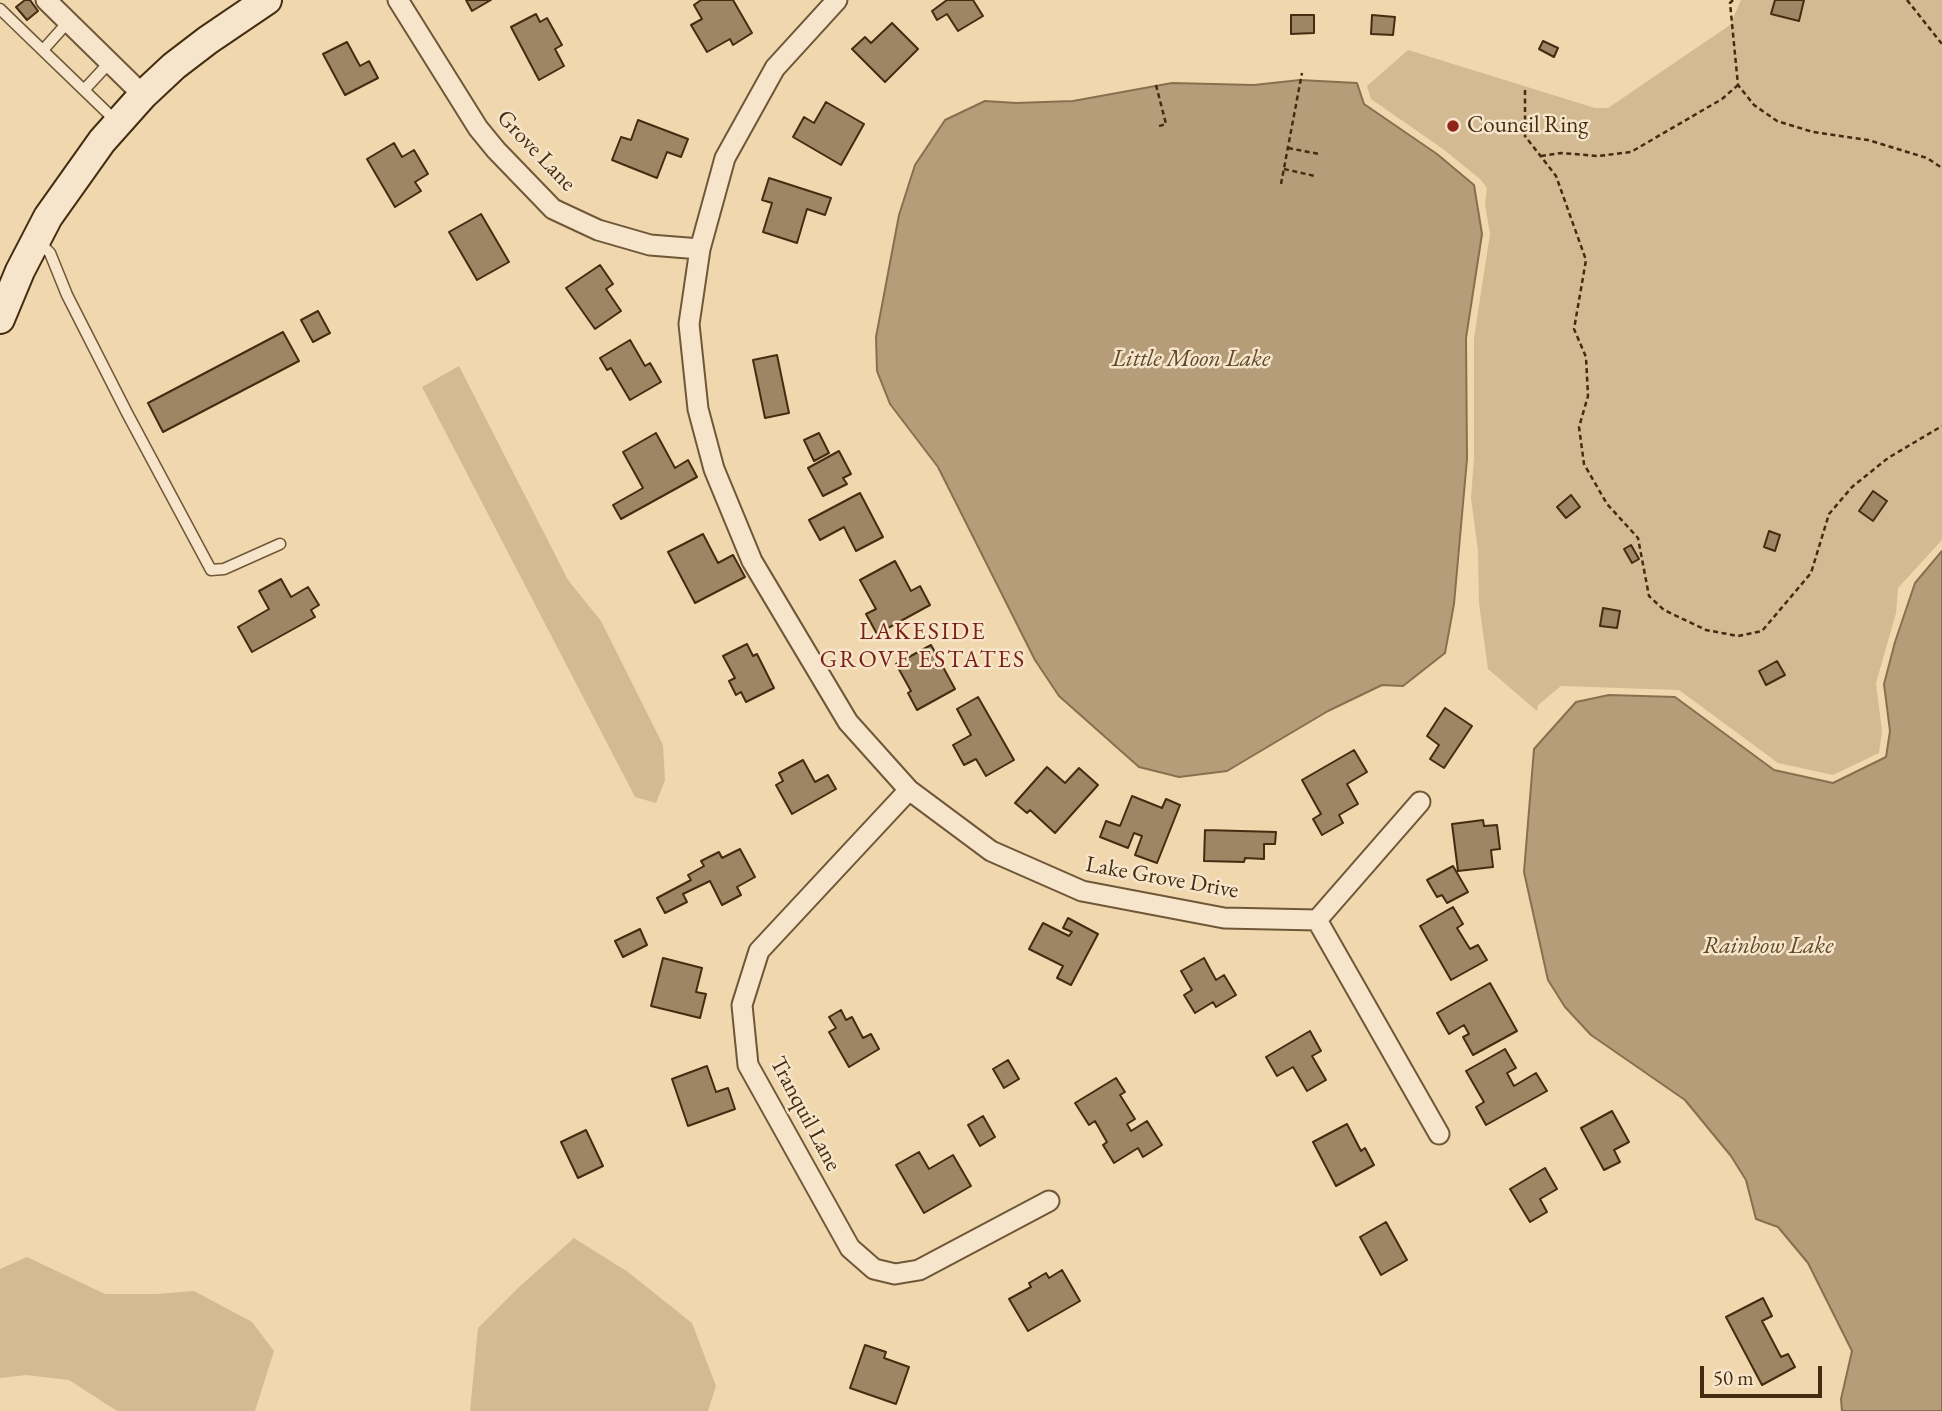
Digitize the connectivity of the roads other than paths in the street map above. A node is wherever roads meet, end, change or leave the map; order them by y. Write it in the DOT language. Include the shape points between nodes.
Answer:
graph roads {
  1 [pos="46,0"];
  2 [pos="267,0"];
  3 [pos="398,0"];
  4 [pos="837,0"];
  5 [pos="0,9"];
  6 [pos="68,22"];
  7 [pos="43,50"];
  8 [pos="109,62"];
  9 [pos="84,90"];
  10 [pos="143,95"];
  11 [pos="118,123"];
  12 [pos="36,239"];
  13 [pos="700,249"];
  14 [pos="0,319"];
  15 [pos="280,544"];
  16 [pos="909,790"];
  17 [pos="1420,802"];
  18 [pos="1317,920"];
  19 [pos="1438,1134"];
  20 [pos="1049,1201"];
  1 -- 6 [label="street"];
  2 -- 10 [label="street" via="191,52"];
  3 -- 13 [label="street, Grove Lane" via="478,128 553,209 598,230 650,245"];
  4 -- 13 [label="street, Lake Grove Drive" via="775,68 725,158"];
  5 -- 7 [label="lane"];
  6 -- 7 [label="lane"];
  6 -- 8 [label="street"];
  7 -- 9 [label="lane"];
  8 -- 9 [label="lane"];
  8 -- 10 [label="street"];
  9 -- 11 [label="lane"];
  10 -- 11 [label="street"];
  11 -- 12 [label="street" via="75,176"];
  12 -- 14 [label="street"];
  12 -- 15 [label="lane" via="50,253 127,414 211,570 224,569"];
  13 -- 16 [label="street, Lake Grove Drive" via="690,324 698,409 714,469 752,561 848,722"];
  16 -- 18 [label="street, Lake Grove Drive" via="991,851 1082,891 1224,918"];
  16 -- 20 [label="street, Tranquil Lane" via="760,951 742,1005 748,1065 850,1248 874,1269 895,1274 919,1270"];
  17 -- 18 [label="street"];
  18 -- 19 [label="street"];
}
